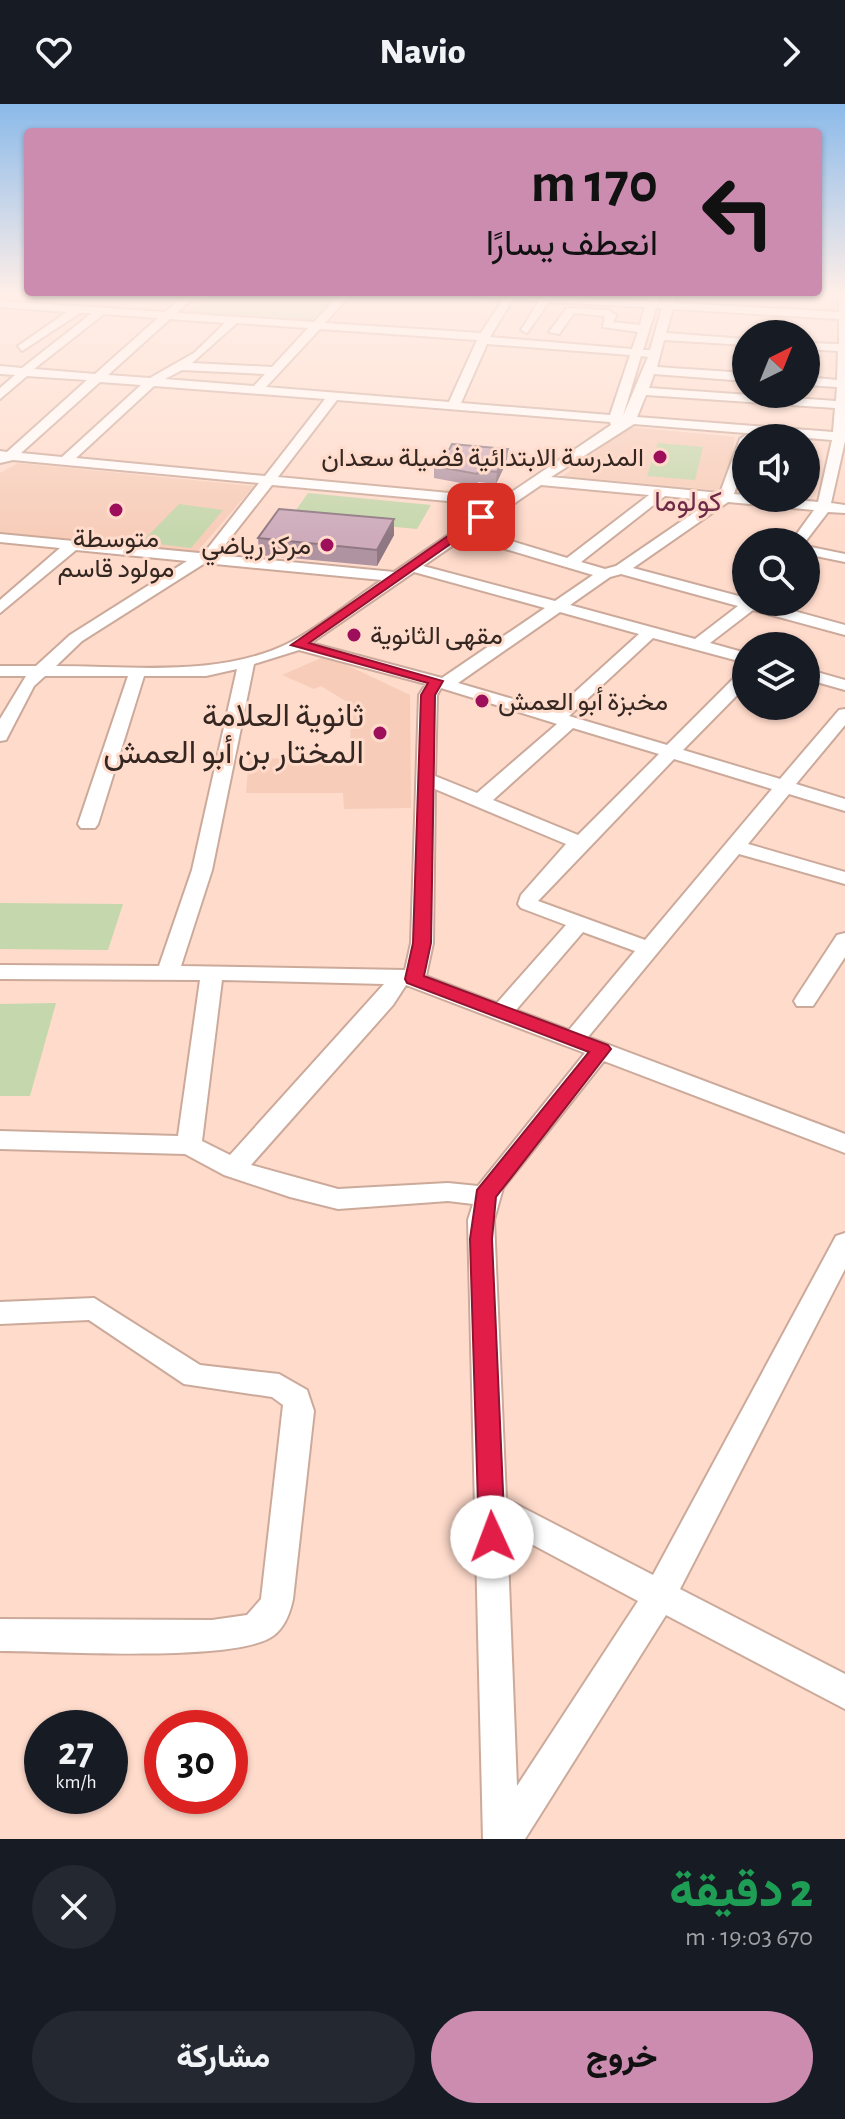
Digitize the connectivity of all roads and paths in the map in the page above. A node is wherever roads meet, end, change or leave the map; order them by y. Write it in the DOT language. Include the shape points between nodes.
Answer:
graph roads {
  1 [pos="24,374"];
  2 [pos="42,374"];
  3 [pos="99,374"];
  4 [pos="165,374"];
  5 [pos="271,374"];
  6 [pos="474,374"];
  7 [pos="631,374"];
  8 [pos="648,374"];
  9 [pos="704,374"];
  10 [pos="732,376"];
  11 [pos="92,380"];
  12 [pos="820,383"];
  13 [pos="149,384"];
  14 [pos="843,387"];
  15 [pos="256,391"];
  16 [pos="642,391"];
  17 [pos="0,395"];
  18 [pos="333,397"];
  19 [pos="732,398"];
  20 [pos="453,407"];
  21 [pos="811,408"];
  22 [pos="842,412"];
  23 [pos="619,420"];
  24 [pos="732,427"];
  25 [pos="732,435"];
  26 [pos="820,437"];
  27 [pos="820,439"];
  28 [pos="841,439"];
  29 [pos="4,457"];
  30 [pos="65,461"];
  31 [pos="839,476"];
  32 [pos="270,480"];
  33 [pos="534,480"];
  34 [pos="732,480"];
  35 [pos="663,491"];
  36 [pos="726,497"];
  37 [pos="501,502"];
  38 [pos="823,507"];
  39 [pos="845,509"];
  40 [pos="808,528"];
  41 [pos="462,531"];
  42 [pos="0,538"];
  43 [pos="72,546"];
  44 [pos="820,553"];
  45 [pos="845,558"];
  46 [pos="200,559"];
  47 [pos="570,563"];
  48 [pos="411,567"];
  49 [pos="613,572"];
  50 [pos="396,577"];
  51 [pos="732,599"];
  52 [pos="557,607"];
  53 [pos="0,608"];
  54 [pos="735,616"];
  55 [pos="797,616"];
  56 [pos="845,630"];
  57 [pos="650,632"];
  58 [pos="298,645"];
  59 [pos="698,645"];
  60 [pos="732,654"];
  61 [pos="246,664"];
  62 [pos="0,671"];
  63 [pos="38,671"];
  64 [pos="137,673"];
  65 [pos="820,678"];
  66 [pos="440,682"];
  67 [pos="845,685"];
  68 [pos="732,690"];
  69 [pos="564,720"];
  70 [pos="841,724"];
  71 [pos="0,736"];
  72 [pos="671,753"];
  73 [pos="424,778"];
  74 [pos="783,787"];
  75 [pos="480,801"];
  76 [pos="845,805"];
  77 [pos="88,824"];
  78 [pos="734,846"];
  79 [pos="577,848"];
  80 [pos="845,878"];
  81 [pos="579,924"];
  82 [pos="845,940"];
  83 [pos="649,949"];
  84 [pos="0,972"];
  85 [pos="167,974"];
  86 [pos="212,974"];
  87 [pos="407,978"];
  88 [pos="805,1001"];
  89 [pos="502,1011"];
  90 [pos="588,1044"];
  91 [pos="0,1140"];
  92 [pos="845,1144"];
  93 [pos="189,1145"];
  94 [pos="233,1168"];
  95 [pos="485,1196"];
  96 [pos="845,1243"];
  97 [pos="836,1278"];
  98 [pos="0,1313"];
  99 [pos="491,1507"];
  100 [pos="660,1595"];
  101 [pos="0,1635"];
  102 [pos="845,1692"];
  103 [pos="502,1839"];
  1 -- 17 [label="street"];
  2 -- 11 [label="street"];
  3 -- 11 [label="street"];
  4 -- 13 [label="street"];
  5 -- 15 [label="street"];
  6 -- 20 [label="street"];
  7 -- 23 [label="street"];
  8 -- 16 [label="street"];
  9 -- 10 [label="street"];
  11 -- 13 [label="street"];
  11 -- 29 [label="street"];
  12 -- 14 [label="street"];
  13 -- 15 [label="street"];
  13 -- 30 [label="street"];
  14 -- 22 [label="street"];
  15 -- 18 [label="street"];
  16 -- 19 [label="street"];
  16 -- 23 [label="street"];
  18 -- 20 [label="street"];
  18 -- 32 [label="street"];
  20 -- 23 [label="street"];
  21 -- 22 [label="street"];
  22 -- 28 [label="street"];
  23 -- 24 [label="street"];
  23 -- 25 [label="street"];
  23 -- 33 [label="street"];
  26 -- 28 [label="street"];
  27 -- 28 [label="street"];
  28 -- 31 [label="street"];
  29 -- 30 [label="street"];
  30 -- 32 [label="street"];
  31 -- 38 [label="street"];
  32 -- 37 [label="street"];
  32 -- 46 [label="street" via="222,541"];
  33 -- 35 [label="street"];
  33 -- 37 [label="street"];
  34 -- 36 [label="street"];
  35 -- 36 [label="street"];
  35 -- 47 [label="street"];
  36 -- 38 [label="street"];
  36 -- 49 [label="street"];
  37 -- 41 [label="street"];
  38 -- 39 [label="street"];
  38 -- 40 [label="street"];
  41 -- 47 [label="street"];
  41 -- 48 [label="street"];
  42 -- 43 [label="street"];
  43 -- 46 [label="street"];
  43 -- 53 [label="street"];
  44 -- 45 [label="street"];
  46 -- 50 [label="street"];
  46 -- 63 [label="street" via="76,638"];
  47 -- 49 [label="street"];
  48 -- 50 [label="street"];
  48 -- 52 [label="street"];
  49 -- 51 [label="street"];
  49 -- 52 [label="street"];
  50 -- 58 [label="street"];
  52 -- 57 [label="street"];
  52 -- 66 [label="street"];
  54 -- 59 [label="street"];
  55 -- 56 [label="street"];
  57 -- 59 [label="street"];
  57 -- 69 [label="street"];
  58 -- 61 [label="street"];
  58 -- 66 [label="street"];
  59 -- 60 [label="street"];
  61 -- 64 [label="street"];
  61 -- 85 [label="street" via="202,870"];
  62 -- 63 [label="street"];
  63 -- 64 [label="street"];
  63 -- 71 [label="street" via="14,703"];
  64 -- 77 [label="street"];
  65 -- 67 [label="street"];
  66 -- 69 [label="street"];
  66 -- 73 [label="street" via="428,695"];
  68 -- 72 [label="street"];
  69 -- 72 [label="street"];
  69 -- 75 [label="street"];
  70 -- 74 [label="street"];
  72 -- 74 [label="street"];
  72 -- 79 [label="street"];
  73 -- 75 [label="street"];
  73 -- 87 [label="street" via="422,943"];
  74 -- 76 [label="street"];
  74 -- 78 [label="street"];
  75 -- 79 [label="street" via="566,835"];
  78 -- 80 [label="street"];
  78 -- 83 [label="street"];
  79 -- 81 [label="street" via="528,904"];
  81 -- 83 [label="street"];
  81 -- 89 [label="street"];
  82 -- 88 [label="street"];
  83 -- 90 [label="street"];
  84 -- 85 [label="street"];
  85 -- 86 [label="street"];
  86 -- 87 [label="street"];
  86 -- 93 [label="street"];
  87 -- 89 [label="street"];
  87 -- 94 [label="street"];
  89 -- 90 [label="street"];
  90 -- 92 [label="street"];
  90 -- 95 [label="street"];
  91 -- 93 [label="street"];
  93 -- 94 [label="street"];
  94 -- 95 [label="street" via="338,1199 414,1192"];
  95 -- 99 [label="street" via="481,1230"];
  96 -- 97 [label="street"];
  97 -- 100 [label="street"];
  98 -- 101 [label="street" via="94,1309 194,1376 279,1386 297,1399 299,1411 277,1599 262,1624 212,1636"];
  99 -- 100 [label="street"];
  99 -- 103 [label="street"];
  100 -- 102 [label="street"];
  100 -- 103 [label="street"];
}
